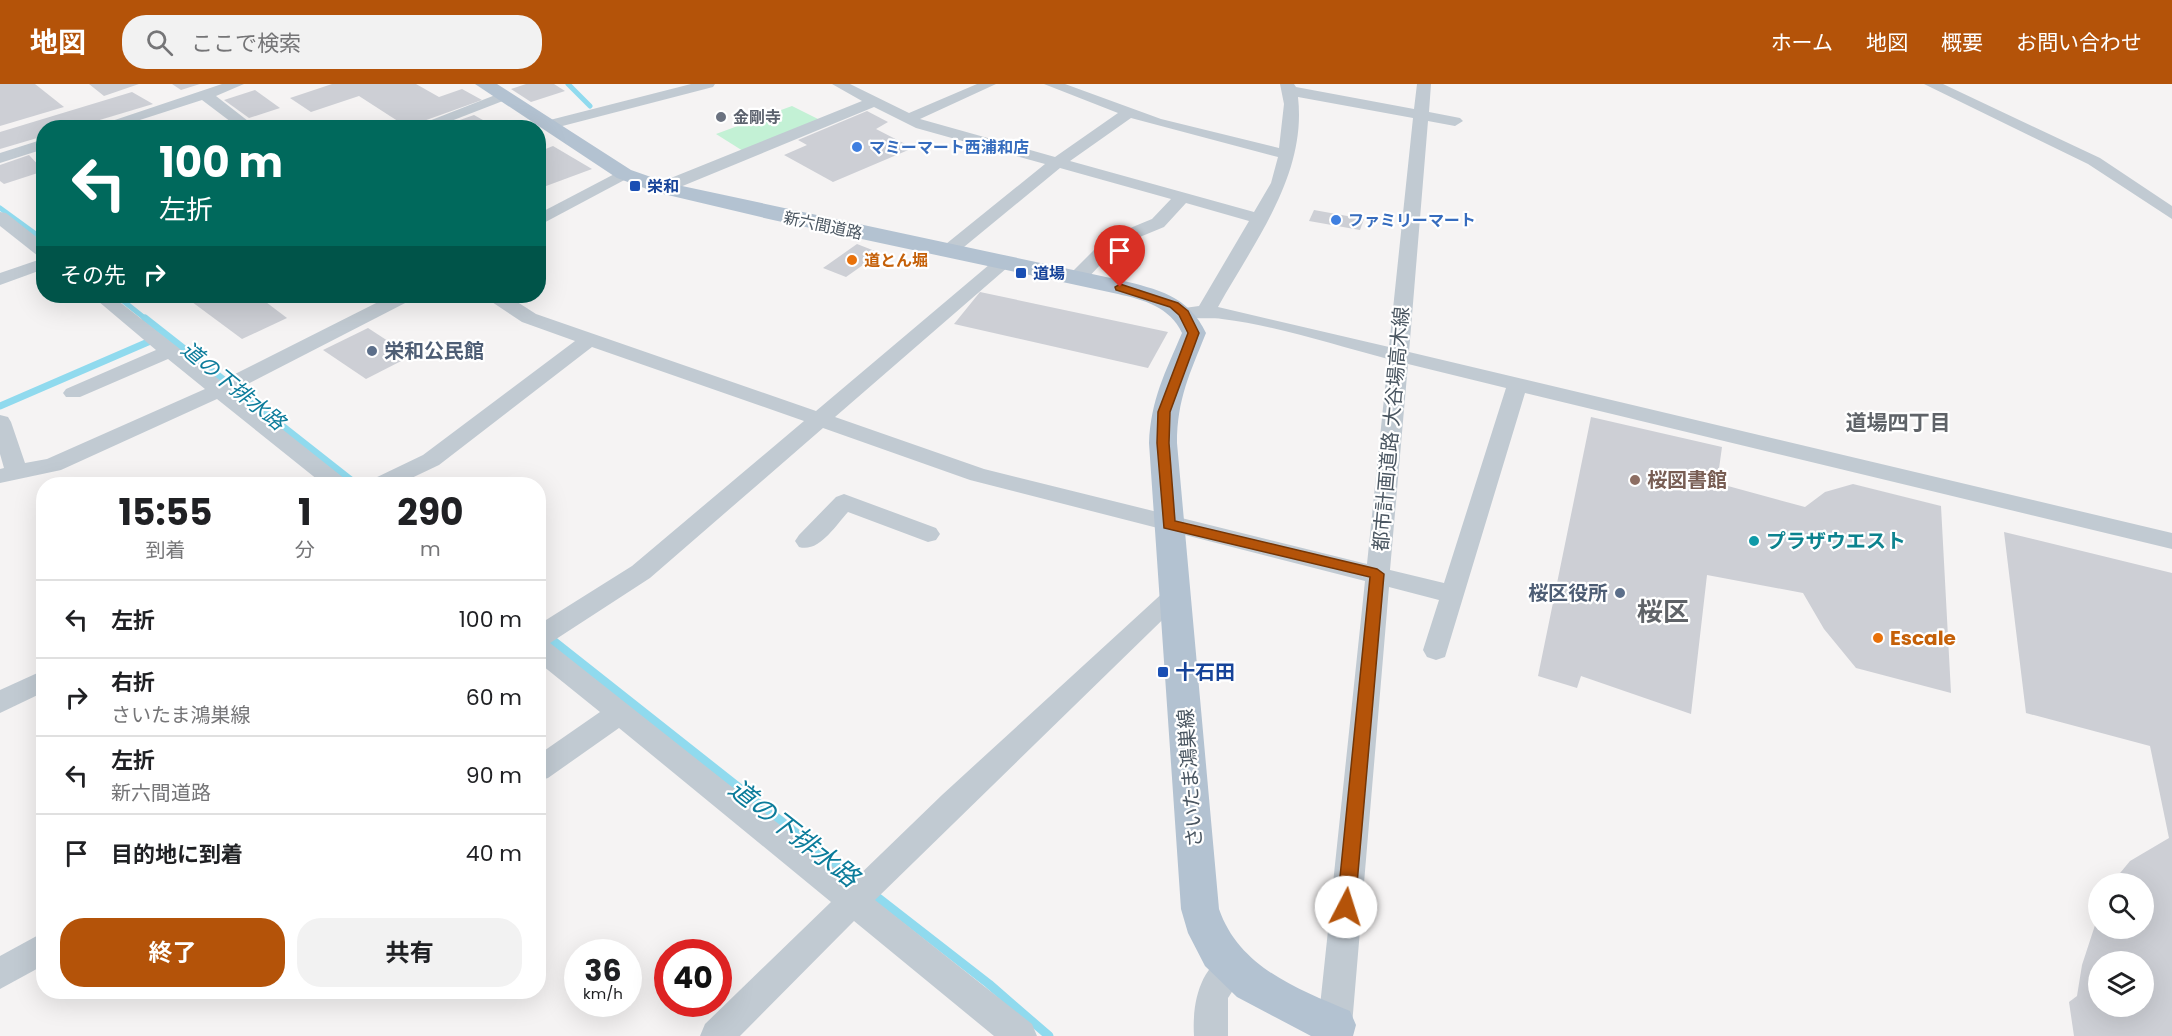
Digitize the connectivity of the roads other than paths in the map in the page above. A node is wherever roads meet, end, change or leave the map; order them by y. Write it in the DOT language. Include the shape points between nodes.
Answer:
graph roads {
  1 [pos="237,84"];
  2 [pos="484,84"];
  3 [pos="708,84"];
  4 [pos="839,84"];
  5 [pos="988,84"];
  6 [pos="1051,84"];
  7 [pos="1352,84"];
  8 [pos="1424,84"];
  9 [pos="1931,84"];
  10 [pos="684,87"];
  11 [pos="1289,87"];
  12 [pos="204,94"];
  13 [pos="503,96"];
  14 [pos="1341,100"];
  15 [pos="874,102"];
  16 [pos="1130,112"];
  17 [pos="1422,115"];
  18 [pos="907,119"];
  19 [pos="123,120"];
  20 [pos="239,120"];
  21 [pos="439,120"];
  22 [pos="539,120"];
  23 [pos="1455,121"];
  24 [pos="547,125"];
  25 [pos="36,147"];
  26 [pos="1286,154"];
  27 [pos="0,158"];
  28 [pos="1058,162"];
  29 [pos="624,174"];
  30 [pos="662,188"];
  31 [pos="1182,198"];
  32 [pos="2172,214"];
  33 [pos="0,217"];
  34 [pos="546,217"];
  35 [pos="1258,218"];
  36 [pos="36,246"];
  37 [pos="947,252"];
  38 [pos="1002,263"];
  39 [pos="36,266"];
  40 [pos="1077,278"];
  41 [pos="0,279"];
  42 [pos="110,303"];
  43 [pos="390,303"];
  44 [pos="506,303"];
  45 [pos="1195,312"];
  46 [pos="588,339"];
  47 [pos="170,351"];
  48 [pos="1396,355"];
  49 [pos="1517,385"];
  50 [pos="220,390"];
  51 [pos="73,393"];
  52 [pos="820,420"];
  53 [pos="0,422"];
  54 [pos="8,474"];
  55 [pos="328,477"];
  56 [pos="396,477"];
  57 [pos="1169,525"];
  58 [pos="928,534"];
  59 [pos="807,541"];
  60 [pos="2172,541"];
  61 [pos="1377,574"];
  62 [pos="1452,594"];
  63 [pos="1176,595"];
  64 [pos="546,633"];
  65 [pos="1436,650"];
  66 [pos="546,653"];
  67 [pos="36,684"];
  68 [pos="0,702"];
  69 [pos="621,712"];
  70 [pos="546,764"];
  71 [pos="854,902"];
  72 [pos="36,952"];
  73 [pos="1232,967"];
  74 [pos="0,974"];
  75 [pos="1334,1030"];
  76 [pos="717,1036"];
  77 [pos="1020,1036"];
  78 [pos="1211,1036"];
  1 -- 12 [label="street"];
  2 -- 13 [label="main road, 新六間道路"];
  3 -- 10 [label="street"];
  4 -- 15 [label="street"];
  5 -- 18 [label="street"];
  6 -- 16 [label="street"];
  7 -- 14 [label="street"];
  8 -- 17 [label="street, 都市計画道路 大谷場高木線"];
  9 -- 32 [label="street" via="2094,161"];
  10 -- 24 [label="street"];
  11 -- 14 [label="street"];
  11 -- 26 [label="street" via="1294,100"];
  12 -- 19 [label="street"];
  12 -- 20 [label="street"];
  13 -- 21 [label="street"];
  13 -- 22 [label="main road, 新六間道路"];
  14 -- 17 [label="street"];
  15 -- 18 [label="street"];
  15 -- 30 [label="street"];
  16 -- 26 [label="street" via="1155,122"];
  16 -- 28 [label="street"];
  17 -- 23 [label="street"];
  17 -- 48 [label="street, 都市計画道路 大谷場高木線"];
  18 -- 28 [label="street"];
  24 -- 29 [label="main road, 新六間道路"];
  25 -- 27 [label="street"];
  26 -- 35 [label="street" via="1279,183"];
  28 -- 31 [label="street"];
  28 -- 37 [label="street"];
  29 -- 30 [label="main road, 新六間道路"];
  29 -- 34 [label="street"];
  30 -- 37 [label="main road, 新六間道路"];
  31 -- 35 [label="street"];
  31 -- 40 [label="street" via="1158,223 1112,242"];
  33 -- 36 [label="street"];
  35 -- 45 [label="street"];
  37 -- 38 [label="main road, 新六間道路"];
  38 -- 40 [label="main road, 新六間道路"];
  38 -- 52 [label="street"];
  39 -- 41 [label="street"];
  40 -- 45 [label="main road, 新六間道路"];
  42 -- 47 [label="street"];
  43 -- 50 [label="street"];
  44 -- 46 [label="street" via="529,318"];
  45 -- 48 [label="street" via="1236,315"];
  45 -- 57 [label="main road, さいたま鴻巣線" via="1194,333 1164,412"];
  46 -- 52 [label="street"];
  46 -- 56 [label="street" via="431,460"];
  47 -- 50 [label="street"];
  47 -- 51 [label="street"];
  48 -- 49 [label="street"];
  48 -- 61 [label="street, 都市計画道路 大谷場高木線"];
  49 -- 60 [label="street" via="1573,408"];
  49 -- 62 [label="street"];
  50 -- 54 [label="street" via="53,465"];
  50 -- 55 [label="street"];
  52 -- 57 [label="street" via="978,475"];
  52 -- 64 [label="street" via="641,572"];
  53 -- 54 [label="street"];
  57 -- 61 [label="street"];
  57 -- 63 [label="main road, さいたま鴻巣線"];
  58 -- 59 [label="street" via="844,502"];
  61 -- 62 [label="street"];
  61 -- 75 [label="street, 都市計画道路 大谷場高木線"];
  62 -- 65 [label="street"];
  63 -- 71 [label="street" via="952,804"];
  63 -- 73 [label="main road, さいたま鴻巣線" via="1200,909 1204,930"];
  66 -- 69 [label="street"];
  67 -- 68 [label="street"];
  69 -- 70 [label="street"];
  69 -- 71 [label="street"];
  71 -- 76 [label="street"];
  71 -- 77 [label="street"];
  72 -- 74 [label="street"];
  73 -- 75 [label="main road, さいたま鴻巣線" via="1247,983"];
  73 -- 78 [label="street" via="1216,984 1208,1008"];
}
